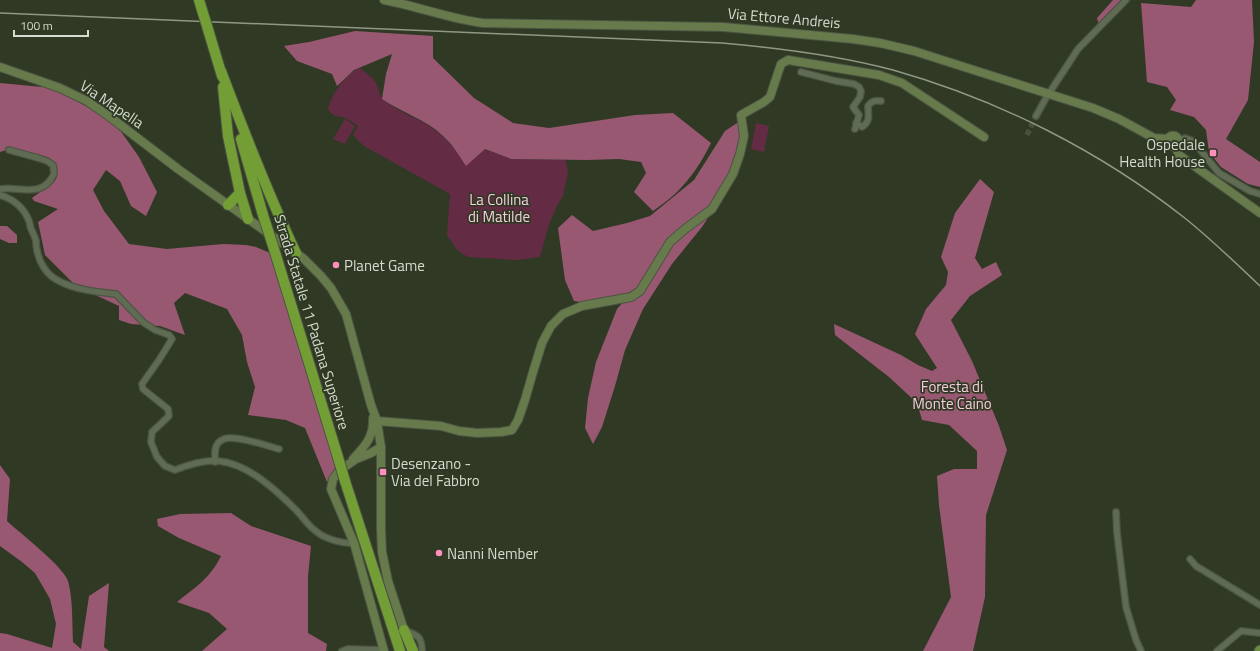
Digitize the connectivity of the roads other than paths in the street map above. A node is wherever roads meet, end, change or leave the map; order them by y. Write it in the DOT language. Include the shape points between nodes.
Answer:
graph roads {
  1 [pos="384,0"];
  2 [pos="1126,0"];
  3 [pos="201,5"];
  4 [pos="0,67"];
  5 [pos="221,71"];
  6 [pos="801,72"];
  7 [pos="1049,94"];
  8 [pos="881,102"];
  9 [pos="1036,116"];
  10 [pos="984,137"];
  11 [pos="1177,143"];
  12 [pos="9,150"];
  13 [pos="0,188"];
  14 [pos="240,194"];
  15 [pos="1260,194"];
  16 [pos="0,195"];
  17 [pos="228,205"];
  18 [pos="1260,212"];
  19 [pos="248,219"];
  20 [pos="296,253"];
  21 [pos="372,409"];
  22 [pos="377,421"];
  23 [pos="364,447"];
  24 [pos="381,447"];
  25 [pos="279,449"];
  26 [pos="365,456"];
  27 [pos="215,462"];
  28 [pos="348,464"];
  29 [pos="380,465"];
  30 [pos="1116,512"];
  31 [pos="350,531"];
  32 [pos="337,540"];
  33 [pos="354,543"];
  34 [pos="1190,559"];
  35 [pos="1260,605"];
  36 [pos="404,630"];
  37 [pos="1260,633"];
  38 [pos="342,651"];
  39 [pos="384,651"];
  40 [pos="400,651"];
  41 [pos="413,651"];
  42 [pos="422,651"];
  43 [pos="1142,651"];
  44 [pos="1217,651"];
  1 -- 7 [label="street, Via Ettore Andreis" via="467,21 723,27 853,39 914,51"];
  2 -- 7 [label="street" via="1078,49"];
  3 -- 5 [label="highway, Strada Statale 11 Padana Superiore, bridge"];
  4 -- 17 [label="street, Via Mapella" via="60,88 87,101"];
  5 -- 14 [label="highway" via="228,136"];
  5 -- 20 [label="highway" via="251,150"];
  5 -- 40 [label="highway, Strada Statale 11 Padana Superiore, bridge" via="263,215"];
  6 -- 8 [label="street" via="854,84 859,88 860,97 853,107 859,116 855,126 862,127 867,124 868,106 871,102"];
  7 -- 9 [label="street"];
  7 -- 11 [label="street, Via Ettore Andreis" via="1093,108 1154,138 1168,139 1169,145"];
  10 -- 22 [label="street" via="902,84 879,75 788,60 781,64 770,97 741,115 744,136 740,154 733,174 712,209 670,242 640,291 631,297 582,306 563,314 552,326 542,342 526,400 512,430 477,433 441,426"];
  11 -- 15 [label="street" via="1186,138 1193,141 1219,173"];
  11 -- 18 [label="street" via="1179,155"];
  12 -- 13 [label="street" via="53,165 54,174 47,185 37,189"];
  14 -- 17 [label="highway"];
  14 -- 19 [label="highway"];
  16 -- 27 [label="street" via="15,202 23,211 29,221 41,263 56,280 96,293 116,294 144,323 169,335 172,339 142,384 143,389 168,409 169,416 152,432 151,442 156,457 165,466 175,470"];
  17 -- 19 [label="street, Via Mapella"];
  19 -- 20 [label="street, Via Mapella"];
  20 -- 21 [label="street, Via Mapella" via="331,288 346,314"];
  21 -- 22 [label="street"];
  21 -- 23 [label="street" via="372,432"];
  22 -- 24 [label="street"];
  23 -- 24 [label="street"];
  23 -- 28 [label="street"];
  24 -- 26 [label="street"];
  24 -- 29 [label="street"];
  25 -- 27 [label="street" via="249,441 225,439 218,443"];
  26 -- 28 [label="street"];
  26 -- 29 [label="street"];
  27 -- 32 [label="street" via="245,468 278,494 318,533"];
  28 -- 31 [label="street" via="336,474 331,489"];
  29 -- 36 [label="street" via="382,552"];
  30 -- 43 [label="street" via="1126,607"];
  31 -- 32 [label="street"];
  31 -- 33 [label="street"];
  32 -- 33 [label="street"];
  33 -- 39 [label="street"];
  34 -- 35 [label="street" via="1196,566"];
  36 -- 41 [label="highway"];
  36 -- 42 [label="street" via="418,637"];
  37 -- 44 [label="street" via="1241,631"];
  38 -- 39 [label="street"];
}
